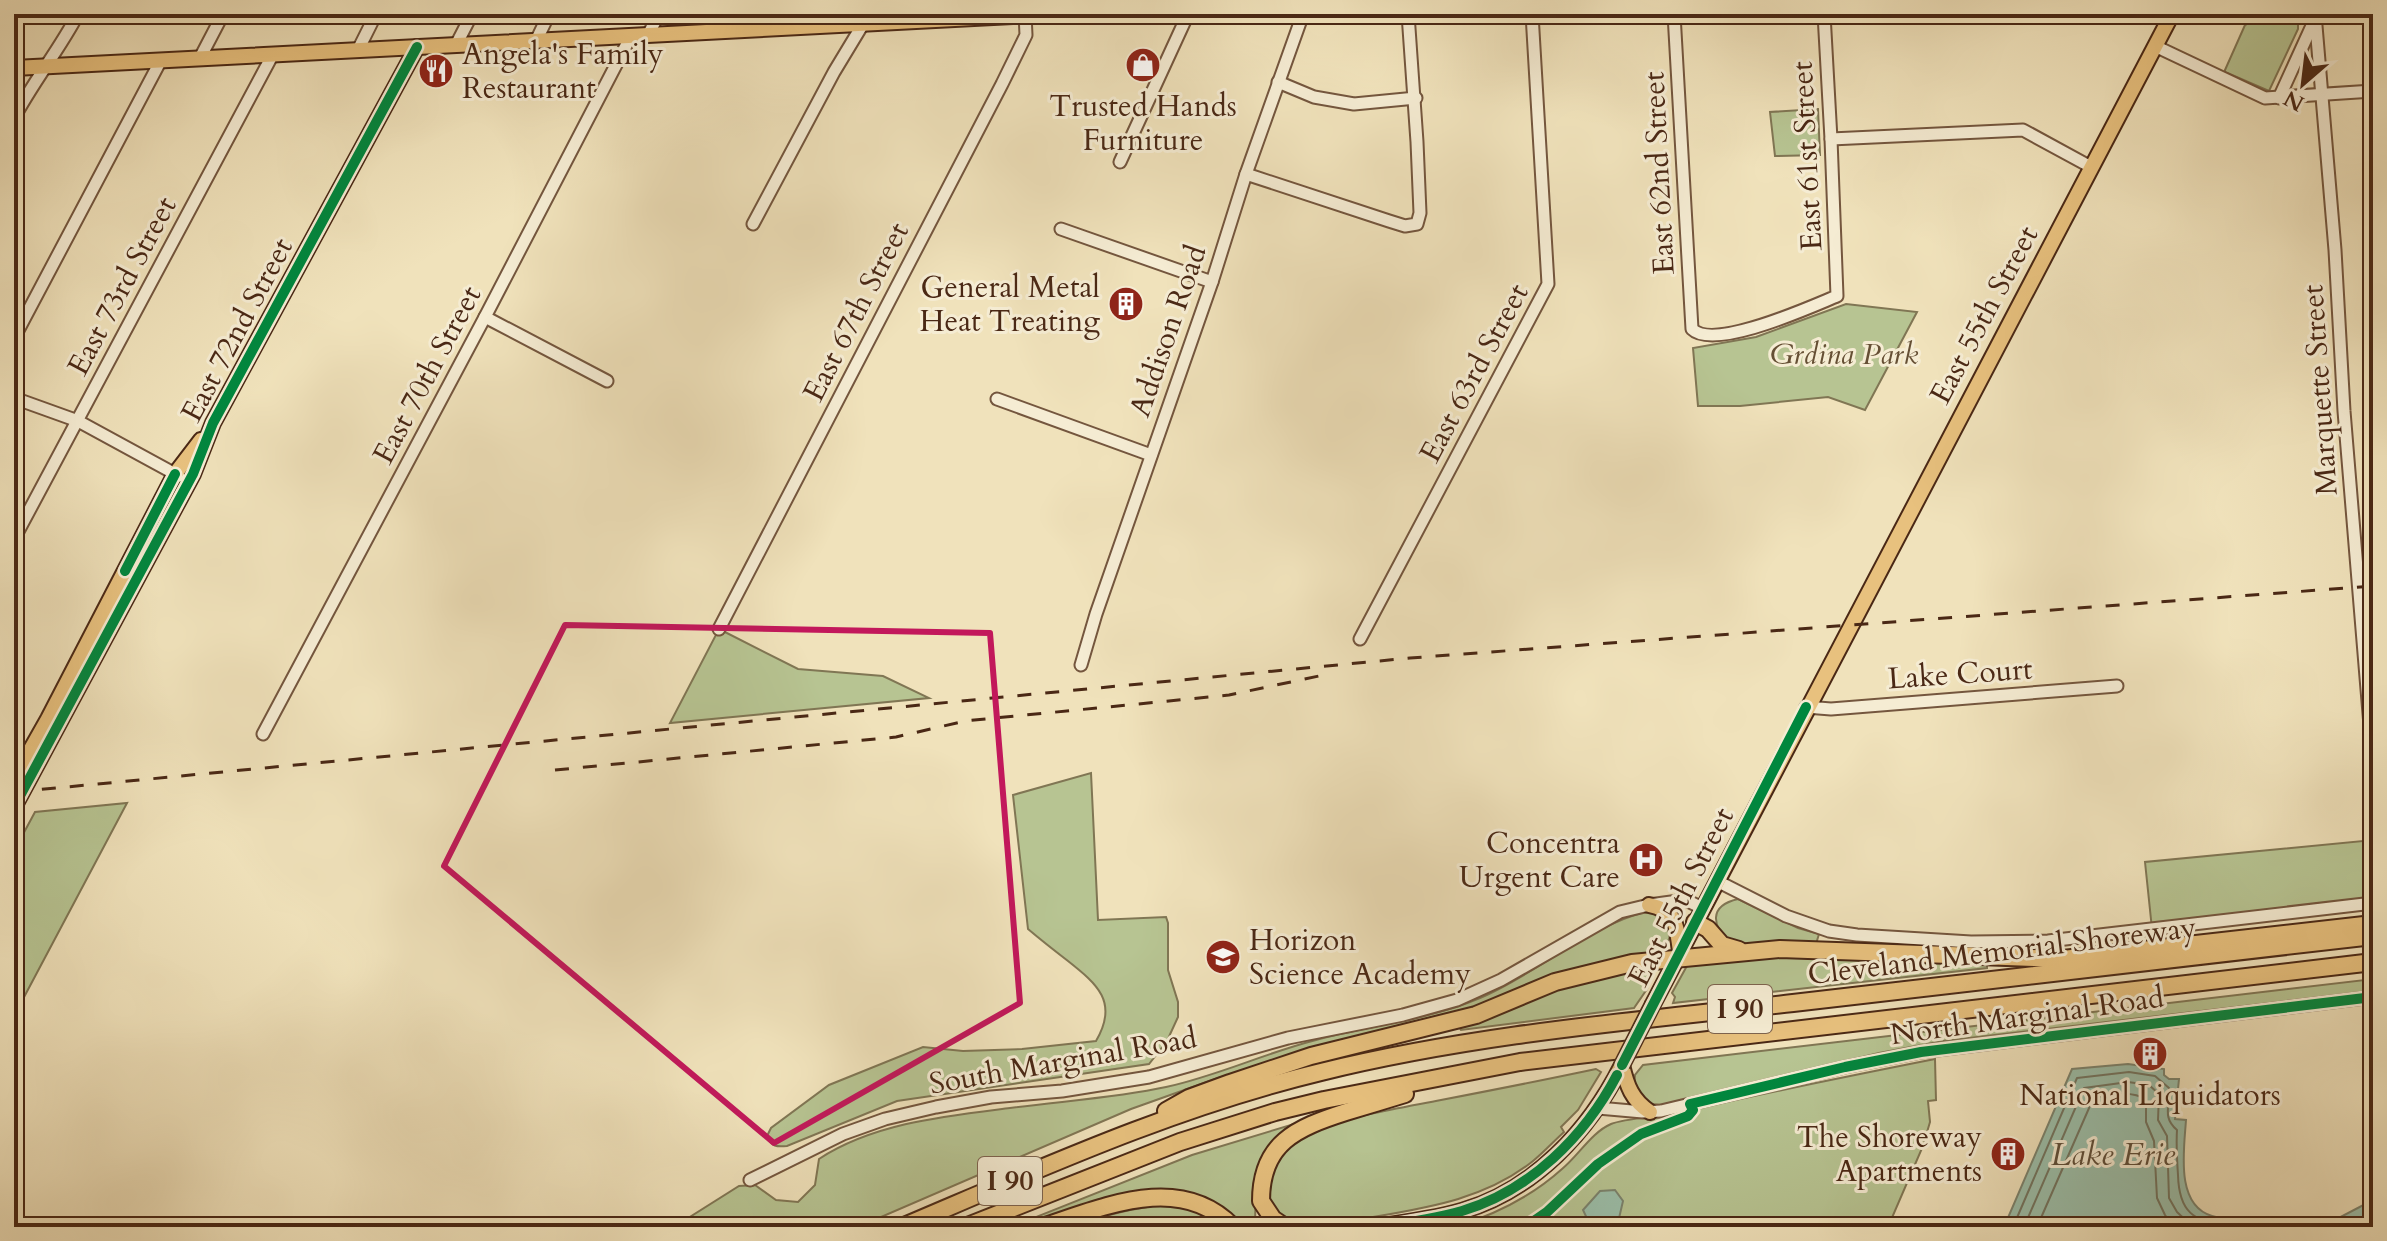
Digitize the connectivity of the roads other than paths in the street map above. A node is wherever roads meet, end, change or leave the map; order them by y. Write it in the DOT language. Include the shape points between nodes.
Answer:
graph roads {
  1 [pos="78,14"];
  2 [pos="223,14"];
  3 [pos="376,14"];
  4 [pos="472,14"];
  5 [pos="549,14"];
  6 [pos="659,14"];
  7 [pos="1051,14"];
  8 [pos="1188,14"];
  9 [pos="1303,14"];
  10 [pos="1408,14"];
  11 [pos="1532,14"];
  12 [pos="1674,14"];
  13 [pos="1824,14"];
  14 [pos="2172,14"];
  15 [pos="1025,15"];
  16 [pos="2316,15"];
  17 [pos="893,18"];
  18 [pos="824,20"];
  19 [pos="863,24"];
  20 [pos="648,35"];
  21 [pos="631,36"];
  22 [pos="536,41"];
  23 [pos="456,45"];
  24 [pos="2155,46"];
  25 [pos="417,47"];
  26 [pos="358,50"];
  27 [pos="273,54"];
  28 [pos="200,58"];
  29 [pos="161,60"];
  30 [pos="45,66"];
  31 [pos="14,68"];
  32 [pos="1278,82"];
  33 [pos="2373,91"];
  34 [pos="2322,94"];
  35 [pos="1416,98"];
  36 [pos="2279,98"];
  37 [pos="14,118"];
  38 [pos="1831,139"];
  39 [pos="1120,162"];
  40 [pos="2091,167"];
  41 [pos="1246,174"];
  42 [pos="753,224"];
  43 [pos="1061,229"];
  44 [pos="1212,282"];
  45 [pos="1837,296"];
  46 [pos="485,317"];
  47 [pos="14,338"];
  48 [pos="607,381"];
  49 [pos="14,398"];
  50 [pos="997,399"];
  51 [pos="78,421"];
  52 [pos="213,423"];
  53 [pos="1151,455"];
  54 [pos="175,474"];
  55 [pos="189,481"];
  56 [pos="14,539"];
  57 [pos="719,629"];
  58 [pos="1360,639"];
  59 [pos="1081,665"];
  60 [pos="2117,686"];
  61 [pos="1806,707"];
  62 [pos="263,734"];
  63 [pos="2373,762"];
  64 [pos="14,779"];
  65 [pos="14,807"];
  66 [pos="1717,881"];
  67 [pos="2373,903"];
  68 [pos="1649,905"];
  69 [pos="1698,915"];
  70 [pos="2373,924"];
  71 [pos="2373,936"];
  72 [pos="1744,951"];
  73 [pos="1678,955"];
  74 [pos="2373,962"];
  75 [pos="2373,997"];
  76 [pos="1620,1070"];
  77 [pos="1478,1071"];
  78 [pos="1598,1108"];
  79 [pos="1650,1112"];
  80 [pos="1118,1136"];
  81 [pos="750,1180"];
  82 [pos="1261,1201"];
  83 [pos="1208,1207"];
  84 [pos="902,1227"];
  85 [pos="965,1227"];
  86 [pos="1042,1227"];
  87 [pos="1214,1227"];
  88 [pos="1233,1227"];
  89 [pos="1259,1227"];
  90 [pos="1285,1227"];
  91 [pos="1376,1227"];
  1 -- 30 [label="street"];
  2 -- 28 [label="street"];
  3 -- 26 [label="street"];
  4 -- 23 [label="street"];
  5 -- 22 [label="street"];
  6 -- 20 [label="street"];
  7 -- 15 [label="main road"];
  8 -- 39 [label="street"];
  9 -- 32 [label="street, Addison Road"];
  10 -- 35 [label="street"];
  11 -- 58 [label="street, East 63rd Street" via="1548,284"];
  12 -- 45 [label="street, East 62nd Street" via="1692,329 1703,334 1749,330"];
  13 -- 38 [label="street, East 61st Street"];
  14 -- 24 [label="main road, East 55th Street"];
  15 -- 17 [label="main road"];
  15 -- 57 [label="street, East 67th Street" via="1026,35 1002,84"];
  16 -- 34 [label="street, Marquette Street"];
  16 -- 36 [label="street"];
  17 -- 19 [label="main road"];
  18 -- 19 [label="main road"];
  18 -- 20 [label="main road"];
  19 -- 42 [label="street"];
  20 -- 21 [label="main road"];
  21 -- 22 [label="main road"];
  21 -- 46 [label="street, East 70th Street"];
  22 -- 23 [label="main road"];
  23 -- 25 [label="main road"];
  24 -- 36 [label="street" via="2265,98"];
  24 -- 40 [label="main road, East 55th Street"];
  25 -- 26 [label="main road"];
  25 -- 52 [label="main road, East 72nd Street"];
  26 -- 27 [label="main road"];
  27 -- 28 [label="main road"];
  27 -- 51 [label="street, East 73rd Street"];
  28 -- 29 [label="main road"];
  29 -- 30 [label="main road"];
  29 -- 47 [label="street"];
  30 -- 31 [label="main road"];
  30 -- 37 [label="street"];
  32 -- 35 [label="street" via="1314,97 1354,104"];
  32 -- 41 [label="street, Addison Road"];
  33 -- 34 [label="street"];
  34 -- 36 [label="street"];
  34 -- 63 [label="street, Marquette Street"];
  35 -- 41 [label="street" via="1417,224 1405,226"];
  38 -- 40 [label="street" via="2023,130"];
  38 -- 45 [label="street, East 61st Street"];
  40 -- 61 [label="main road, East 55th Street"];
  41 -- 44 [label="street, Addison Road"];
  43 -- 44 [label="street"];
  44 -- 53 [label="street, Addison Road"];
  46 -- 48 [label="street"];
  46 -- 62 [label="street, East 70th Street"];
  49 -- 51 [label="street"];
  50 -- 53 [label="street"];
  51 -- 54 [label="street"];
  51 -- 56 [label="street, East 73rd Street"];
  52 -- 54 [label="main road, East 72nd Street"];
  52 -- 55 [label="main road, East 72nd Street"];
  53 -- 59 [label="street, Addison Road"];
  54 -- 55 [label="street"];
  54 -- 64 [label="main road, East 72nd Street"];
  55 -- 65 [label="main road, East 72nd Street"];
  60 -- 61 [label="street, Lake Court"];
  61 -- 66 [label="main road, East 55th Street"];
  66 -- 67 [label="street" via="1799,922 1829,931 1971,942 2048,941"];
  66 -- 69 [label="main road, East 55th Street"];
  68 -- 69 [label="street, South Marginal Road" via="1686,900"];
  68 -- 73 [label="main road" via="1671,915"];
  68 -- 81 [label="street, South Marginal Road" via="1615,915 1457,1000 1288,1038 1149,1077 991,1097 885,1119"];
  69 -- 72 [label="highway" via="1722,945"];
  69 -- 73 [label="main road, East 55th Street"];
  70 -- 72 [label="highway" via="2072,958"];
  71 -- 80 [label="highway, Cleveland Memorial Shoreway / I 90" via="1578,1027 1422,1050 1263,1088"];
  72 -- 73 [label="highway"];
  73 -- 76 [label="main road, East 55th Street, bridge"];
  73 -- 80 [label="highway" via="1597,970 1476,1015 1311,1056 1189,1098"];
  74 -- 77 [label="highway, Cleveland Memorial Shoreway / I 90"];
  75 -- 79 [label="street, North Marginal Road" via="1921,1052"];
  76 -- 78 [label="main road, East 55th Street"];
  76 -- 79 [label="main road" via="1630,1094"];
  77 -- 82 [label="highway" via="1298,1130 1269,1158"];
  77 -- 85 [label="highway, Cleveland Memorial Shoreway / I 90" via="1275,1112 1180,1142"];
  78 -- 79 [label="street, North Marginal Road"];
  78 -- 91 [label="main road" via="1545,1166 1490,1200 1460,1212"];
  80 -- 84 [label="highway, Cleveland Memorial Shoreway / I 90"];
  82 -- 89 [label="highway"];
  82 -- 90 [label="highway"];
  83 -- 86 [label="highway" via="1181,1197 1156,1197"];
  83 -- 87 [label="highway"];
  83 -- 88 [label="highway"];
}
